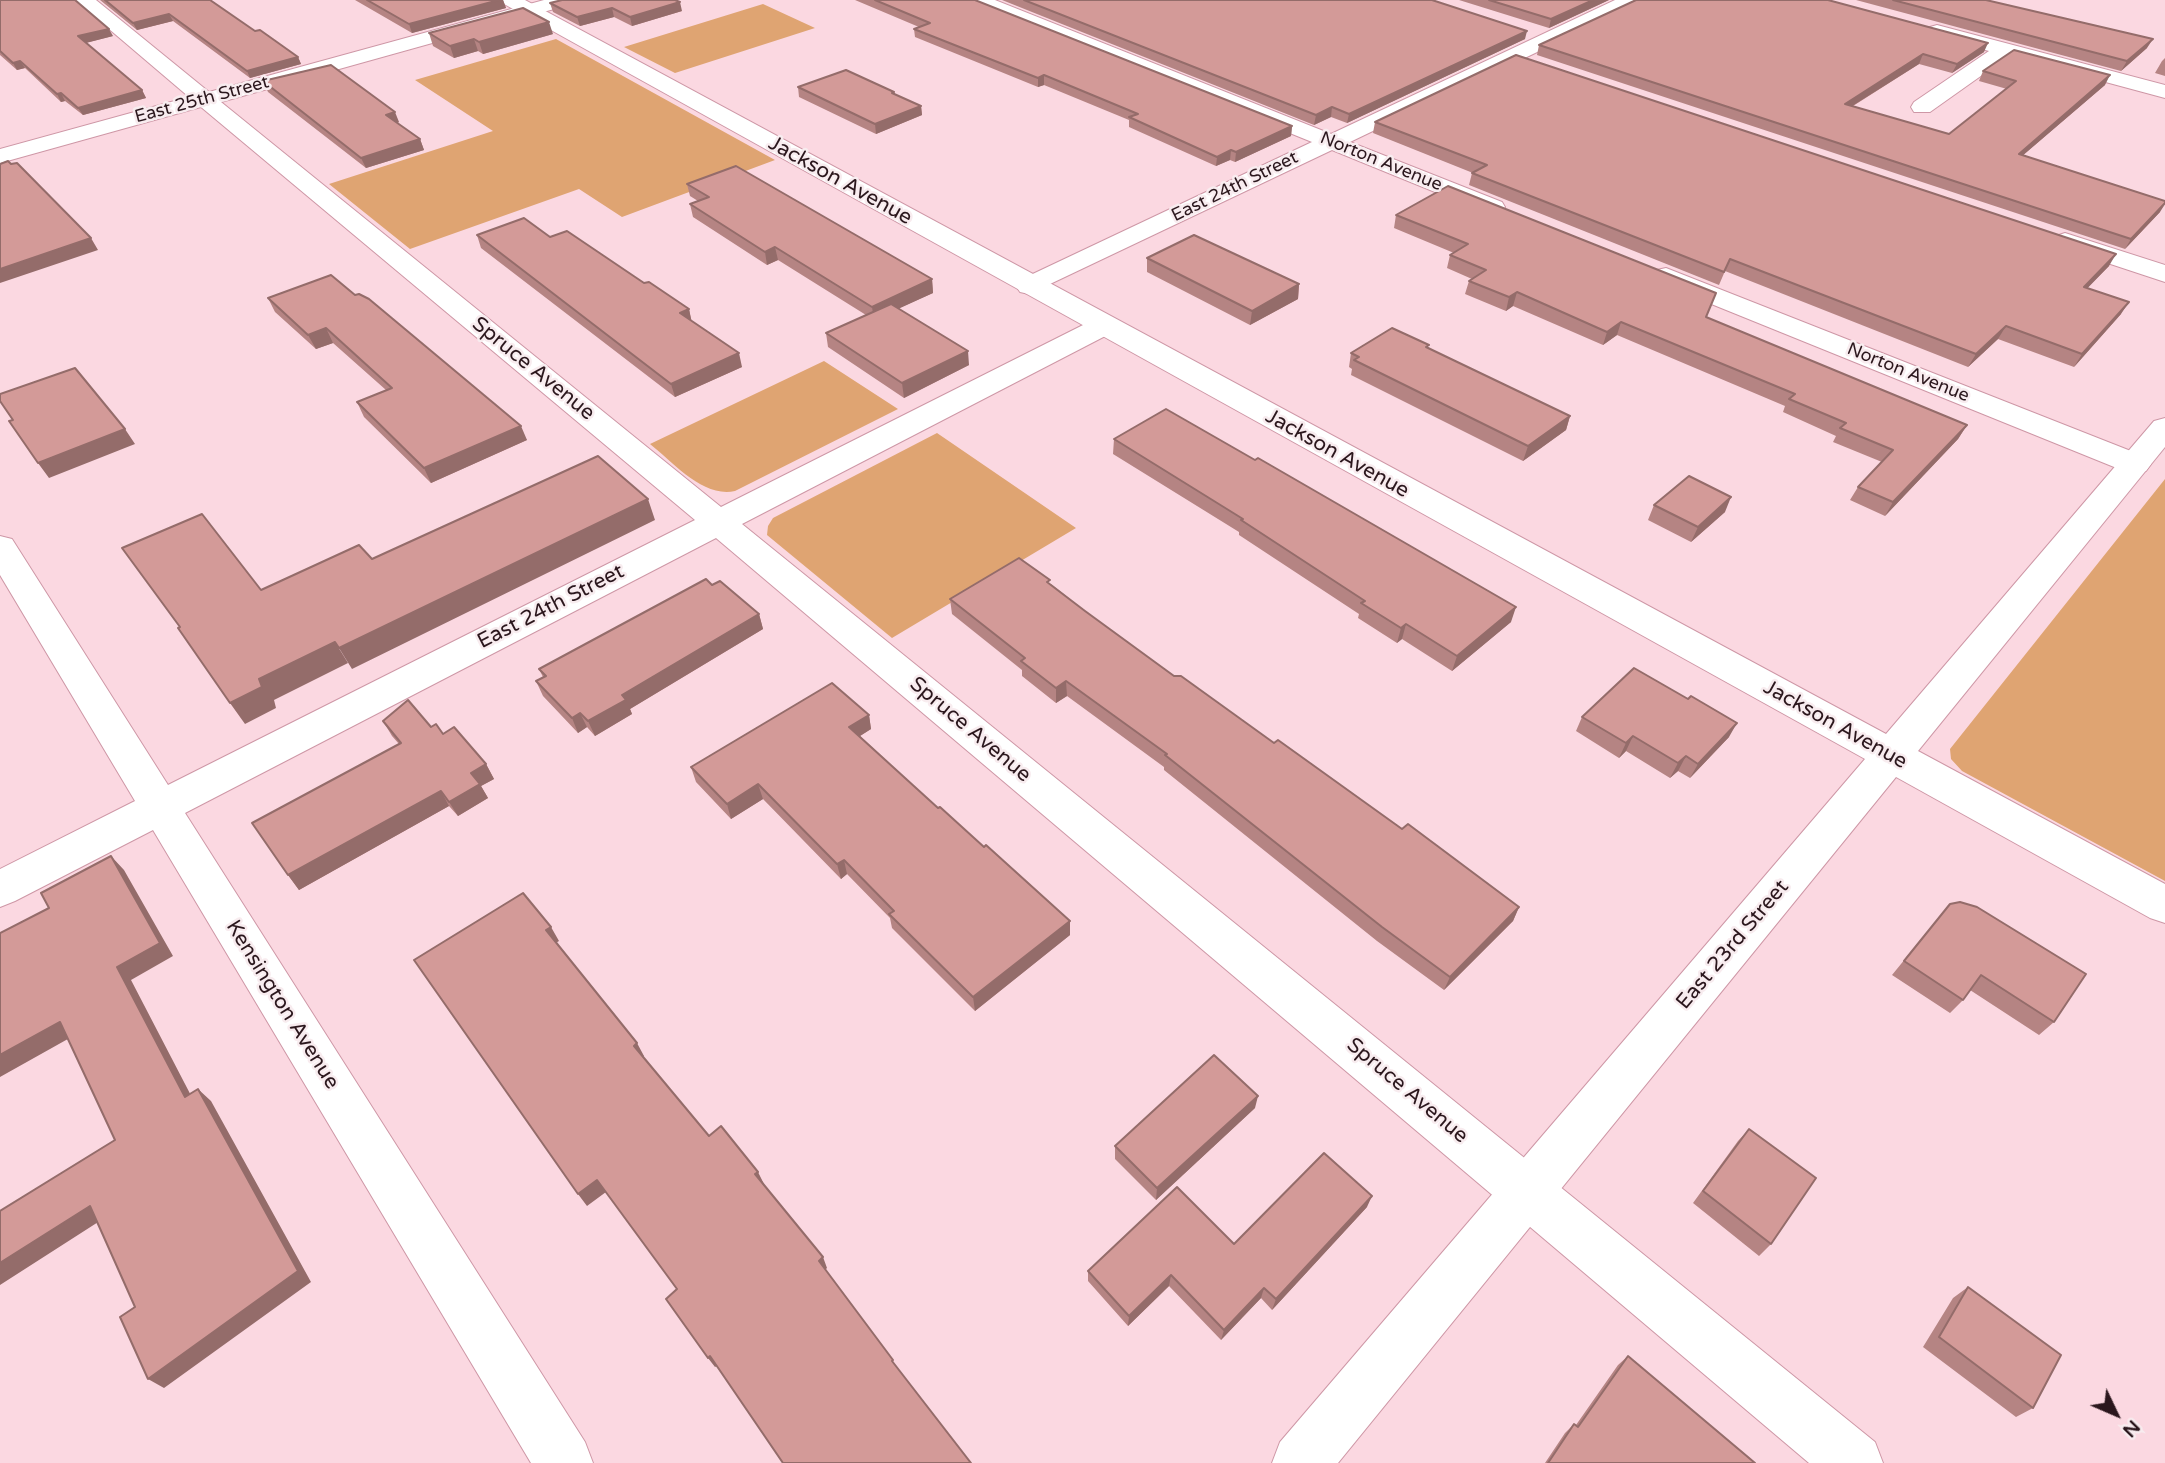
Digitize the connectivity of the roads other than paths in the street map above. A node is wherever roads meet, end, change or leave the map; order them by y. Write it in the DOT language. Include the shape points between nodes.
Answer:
graph roads {
  1 [pos="84,0"];
  2 [pos="565,0"];
  3 [pos="978,0"];
  4 [pos="1630,0"];
  5 [pos="520,5"];
  6 [pos="1915,25"];
  7 [pos="1520,29"];
  8 [pos="1550,38"];
  9 [pos="2006,49"];
  10 [pos="1512,56"];
  11 [pos="1545,67"];
  12 [pos="2165,92"];
  13 [pos="204,100"];
  14 [pos="1922,107"];
  15 [pos="1331,142"];
  16 [pos="0,156"];
  17 [pos="1519,217"];
  18 [pos="2046,235"];
  19 [pos="1648,269"];
  20 [pos="2165,274"];
  21 [pos="1029,286"];
  22 [pos="1103,326"];
  23 [pos="2165,427"];
  24 [pos="2135,464"];
  25 [pos="719,522"];
  26 [pos="0,547"];
  27 [pos="1889,755"];
  28 [pos="160,807"];
  29 [pos="0,889"];
  30 [pos="2165,905"];
  31 [pos="1527,1191"];
  32 [pos="564,1463"];
  33 [pos="1301,1463"];
  34 [pos="1854,1463"];
  1 -- 13 [label="street, Spruce Avenue"];
  2 -- 5 [label="street, East 25th Street"];
  3 -- 15 [label="street, Norton Avenue"];
  4 -- 8 [label="street, East 24th Street"];
  5 -- 13 [label="street, East 25th Street"];
  5 -- 21 [label="street, Jackson Avenue"];
  6 -- 9 [label="street"];
  7 -- 8 [label="street"];
  8 -- 10 [label="street, East 24th Street"];
  9 -- 12 [label="street"];
  9 -- 14 [label="street"];
  10 -- 11 [label="street"];
  10 -- 15 [label="street, East 24th Street"];
  13 -- 16 [label="street, East 25th Street"];
  13 -- 25 [label="street, Spruce Avenue"];
  15 -- 17 [label="street, Norton Avenue"];
  15 -- 21 [label="street, East 24th Street"];
  18 -- 20 [label="street"];
  19 -- 24 [label="street, Norton Avenue"];
  21 -- 22 [label="street, Jackson Avenue"];
  22 -- 25 [label="street, East 24th Street"];
  22 -- 27 [label="street, Jackson Avenue"];
  23 -- 24 [label="street, East 23rd Street"];
  24 -- 27 [label="street, East 23rd Street"];
  25 -- 28 [label="street, East 24th Street"];
  25 -- 31 [label="street, Spruce Avenue"];
  26 -- 28 [label="street, Kensington Avenue"];
  27 -- 30 [label="street, Jackson Avenue"];
  27 -- 31 [label="street, East 23rd Street"];
  28 -- 29 [label="street, East 24th Street"];
  28 -- 32 [label="street, Kensington Avenue"];
  31 -- 33 [label="street, East 23rd Street"];
  31 -- 34 [label="street, Spruce Avenue"];
}
